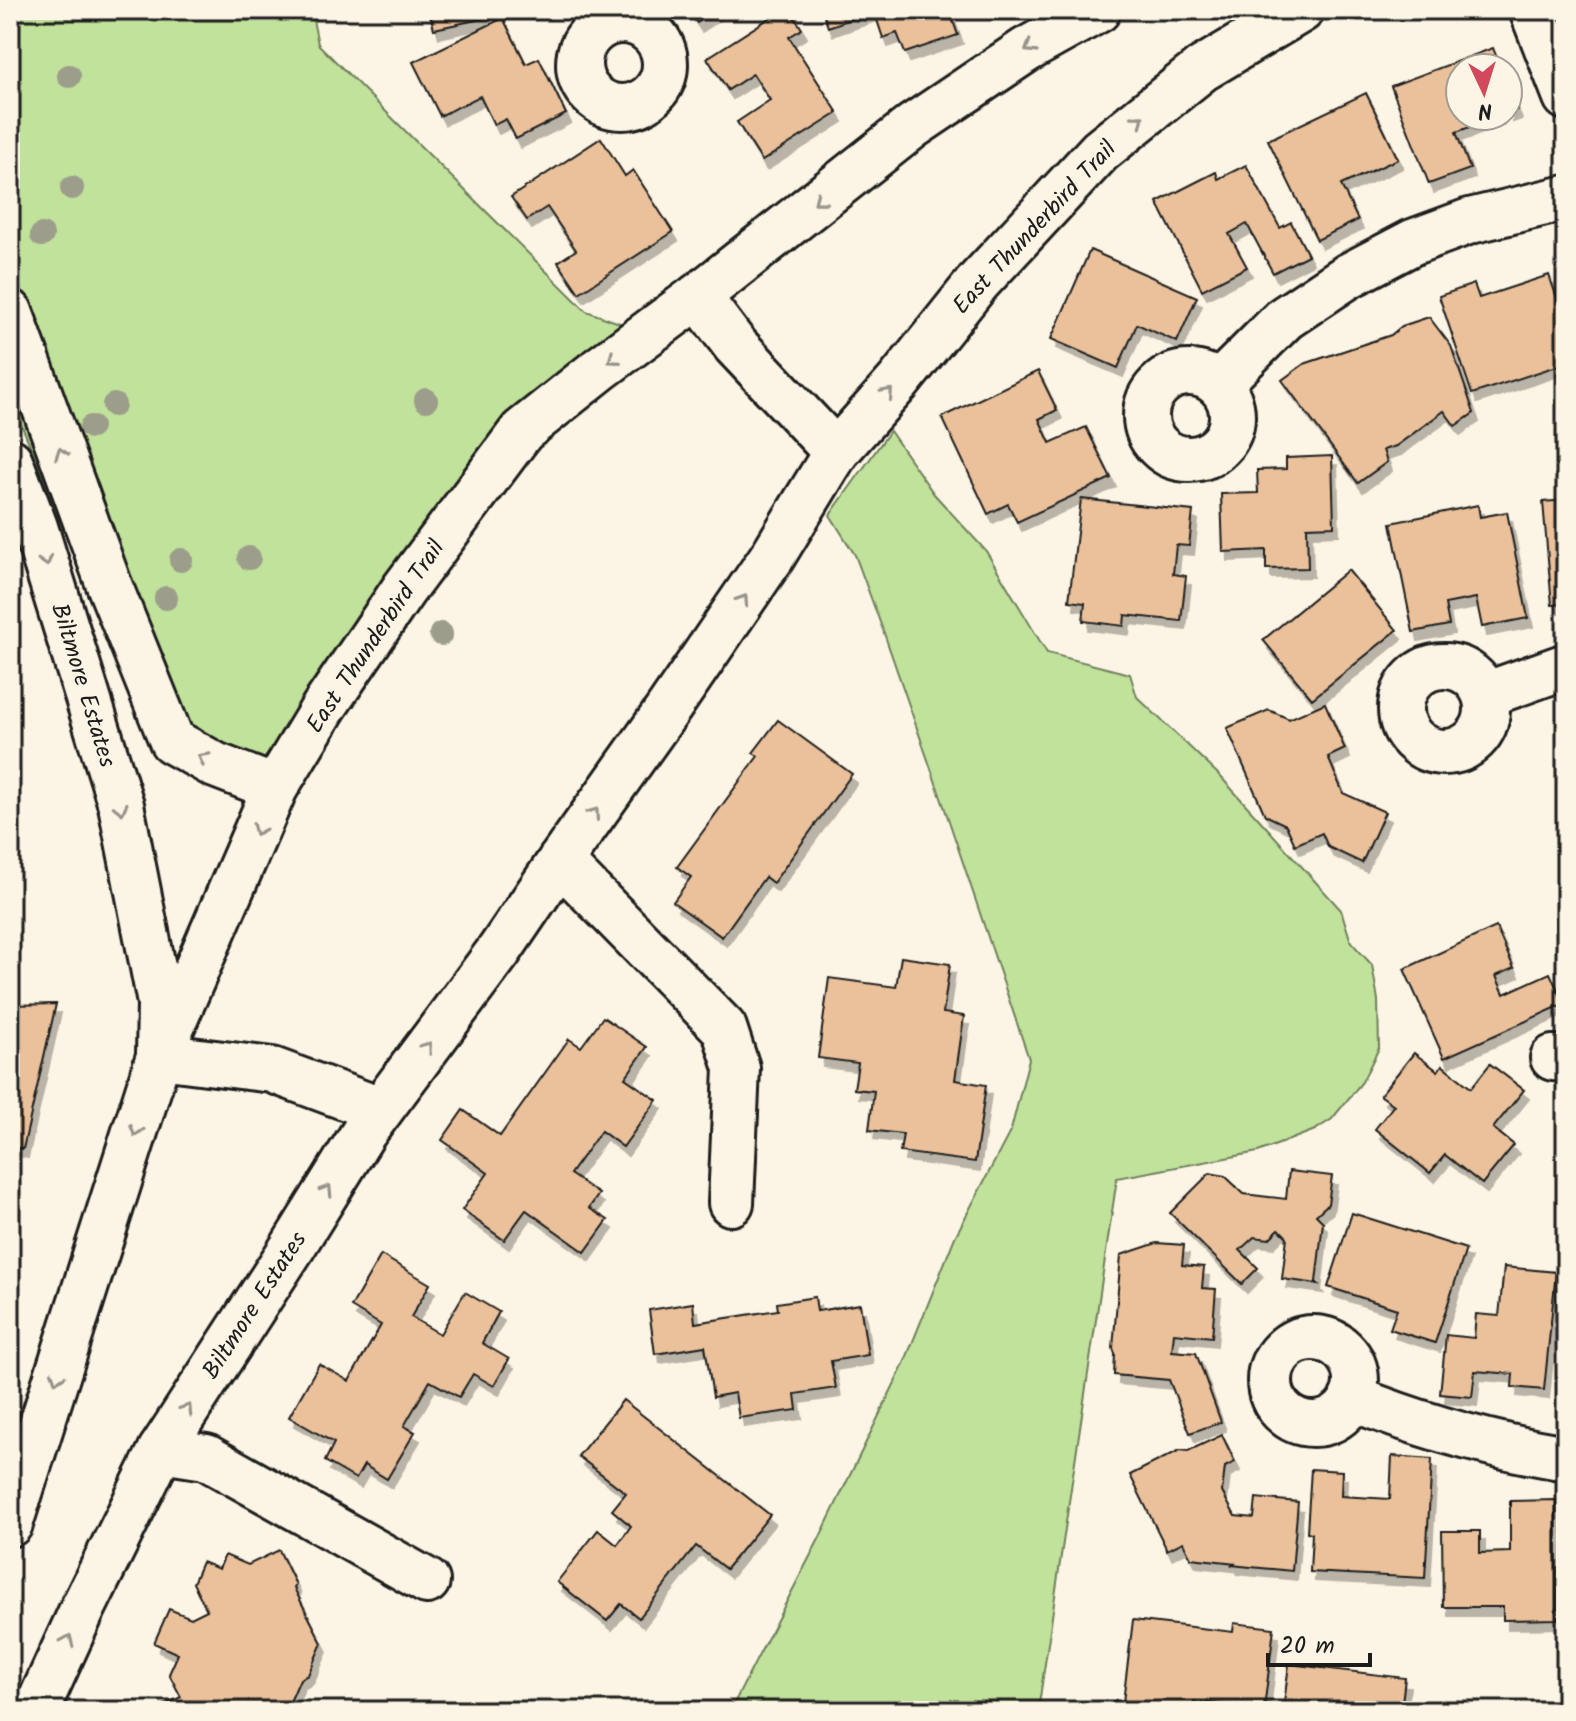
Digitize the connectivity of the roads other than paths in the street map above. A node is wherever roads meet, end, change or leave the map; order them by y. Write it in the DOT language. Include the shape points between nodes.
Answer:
graph roads {
  1 [pos="1098,10"];
  2 [pos="1301,10"];
  3 [pos="1532,10"];
  4 [pos="1566,97"];
  5 [pos="1566,198"];
  6 [pos="698,296"];
  7 [pos="10,312"];
  8 [pos="1219,384"];
  9 [pos="836,452"];
  10 [pos="10,461"];
  11 [pos="1566,666"];
  12 [pos="1485,695"];
  13 [pos="275,788"];
  14 [pos="560,861"];
  15 [pos="159,1056"];
  16 [pos="380,1110"];
  17 [pos="731,1203"];
  18 [pos="1352,1398"];
  19 [pos="161,1450"];
  20 [pos="1566,1458"];
  21 [pos="10,1524"];
  22 [pos="427,1581"];
  23 [pos="36,1711"];
  1 -- 6 [label="street, East Thunderbird Trail, one-way" via="1026,50 913,126"];
  9 -- 2 [label="street, East Thunderbird Trail, one-way" via="978,282 1100,151 1202,69"];
  3 -- 4 [label="street"];
  5 -- 8 [label="street" via="1470,221 1413,242 1348,276 1285,318"];
  6 -- 9 [label="street" via="735,345"];
  6 -- 13 [label="street, East Thunderbird Trail, one-way" via="522,431 404,589"];
  13 -- 7 [label="street, one-way" via="172,741"];
  14 -- 9 [label="street, East Thunderbird Trail, one-way" via="772,557"];
  10 -- 15 [label="street, Biltmore Estates, one-way" via="121,805 160,1003"];
  11 -- 12 [label="street"];
  13 -- 15 [label="street, East Thunderbird Trail, one-way"];
  16 -- 14 [label="street, East Thunderbird Trail, one-way"];
  14 -- 17 [label="street" via="724,1028 737,1068"];
  15 -- 16 [label="street" via="272,1070"];
  15 -- 21 [label="street, Biltmore Estates, one-way"];
  19 -- 16 [label="street, Biltmore Estates, one-way"];
  18 -- 20 [label="street" via="1504,1447"];
  19 -- 22 [label="street" via="206,1457"];
  23 -- 19 [label="street, Biltmore Estates, one-way"];
}
